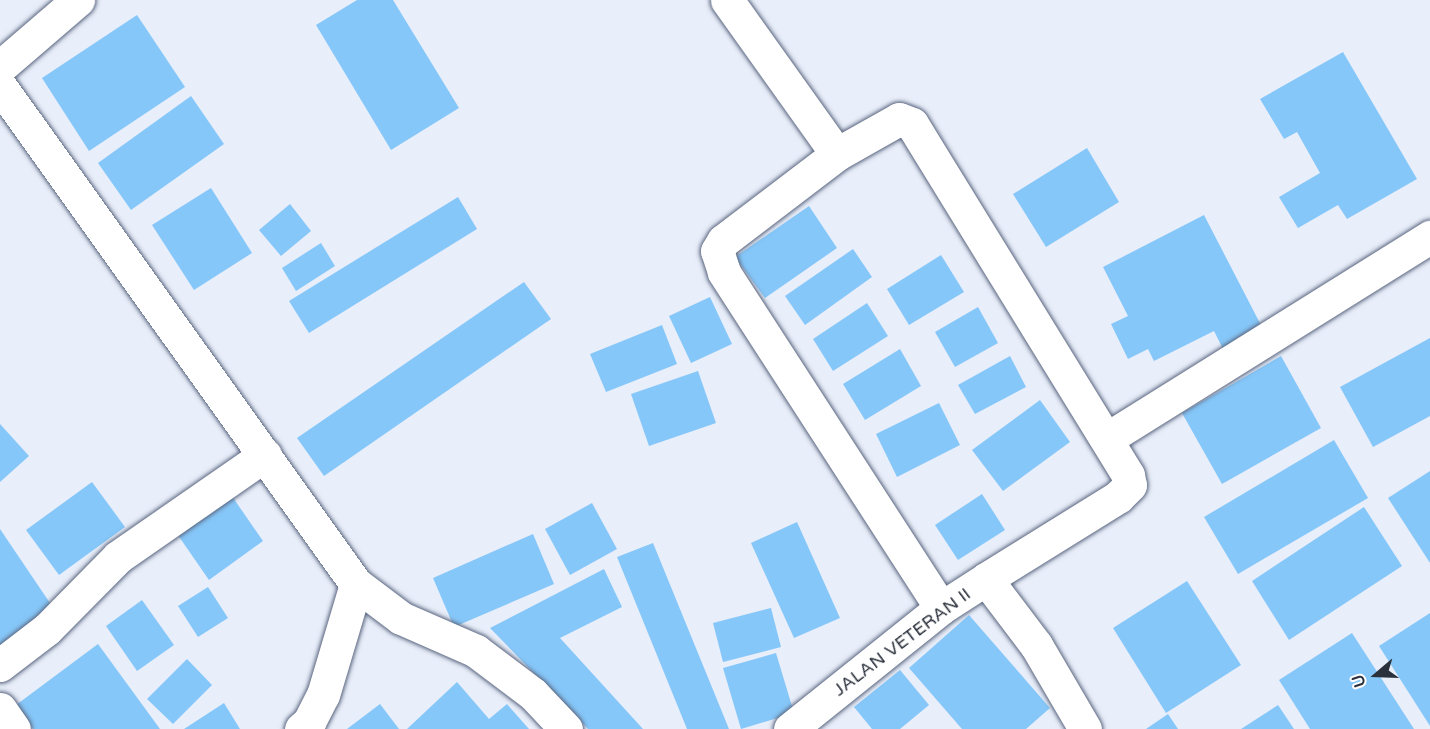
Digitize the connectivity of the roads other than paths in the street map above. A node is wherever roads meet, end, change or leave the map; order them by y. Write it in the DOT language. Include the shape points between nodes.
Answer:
graph roads {
  1 [pos="78,0"];
  2 [pos="727,0"];
  3 [pos="0,67"];
  4 [pos="0,86"];
  5 [pos="837,154"];
  6 [pos="1430,237"];
  7 [pos="1108,438"];
  8 [pos="265,455"];
  9 [pos="986,579"];
  10 [pos="356,584"];
  11 [pos="941,608"];
  12 [pos="0,665"];
  13 [pos="0,710"];
  14 [pos="14,729"];
  15 [pos="301,729"];
  16 [pos="566,729"];
  17 [pos="790,729"];
  18 [pos="1085,729"];
  1 -- 3 [label="street"];
  2 -- 5 [label="street"];
  4 -- 8 [label="street"];
  5 -- 7 [label="street" via="892,122 905,119 912,124"];
  5 -- 11 [label="street" via="723,241 718,258"];
  6 -- 7 [label="street"];
  7 -- 9 [label="street" via="1130,485"];
  8 -- 10 [label="street"];
  8 -- 12 [label="street" via="118,557 47,629"];
  9 -- 11 [label="street, JALAN VETERAN II"];
  9 -- 18 [label="street, JALAN VETERAN II" via="1035,645"];
  10 -- 15 [label="street" via="323,695"];
  10 -- 16 [label="street" via="401,618 476,651 533,694"];
  11 -- 17 [label="street, JALAN VETERAN II"];
  13 -- 14 [label="street"];
}
